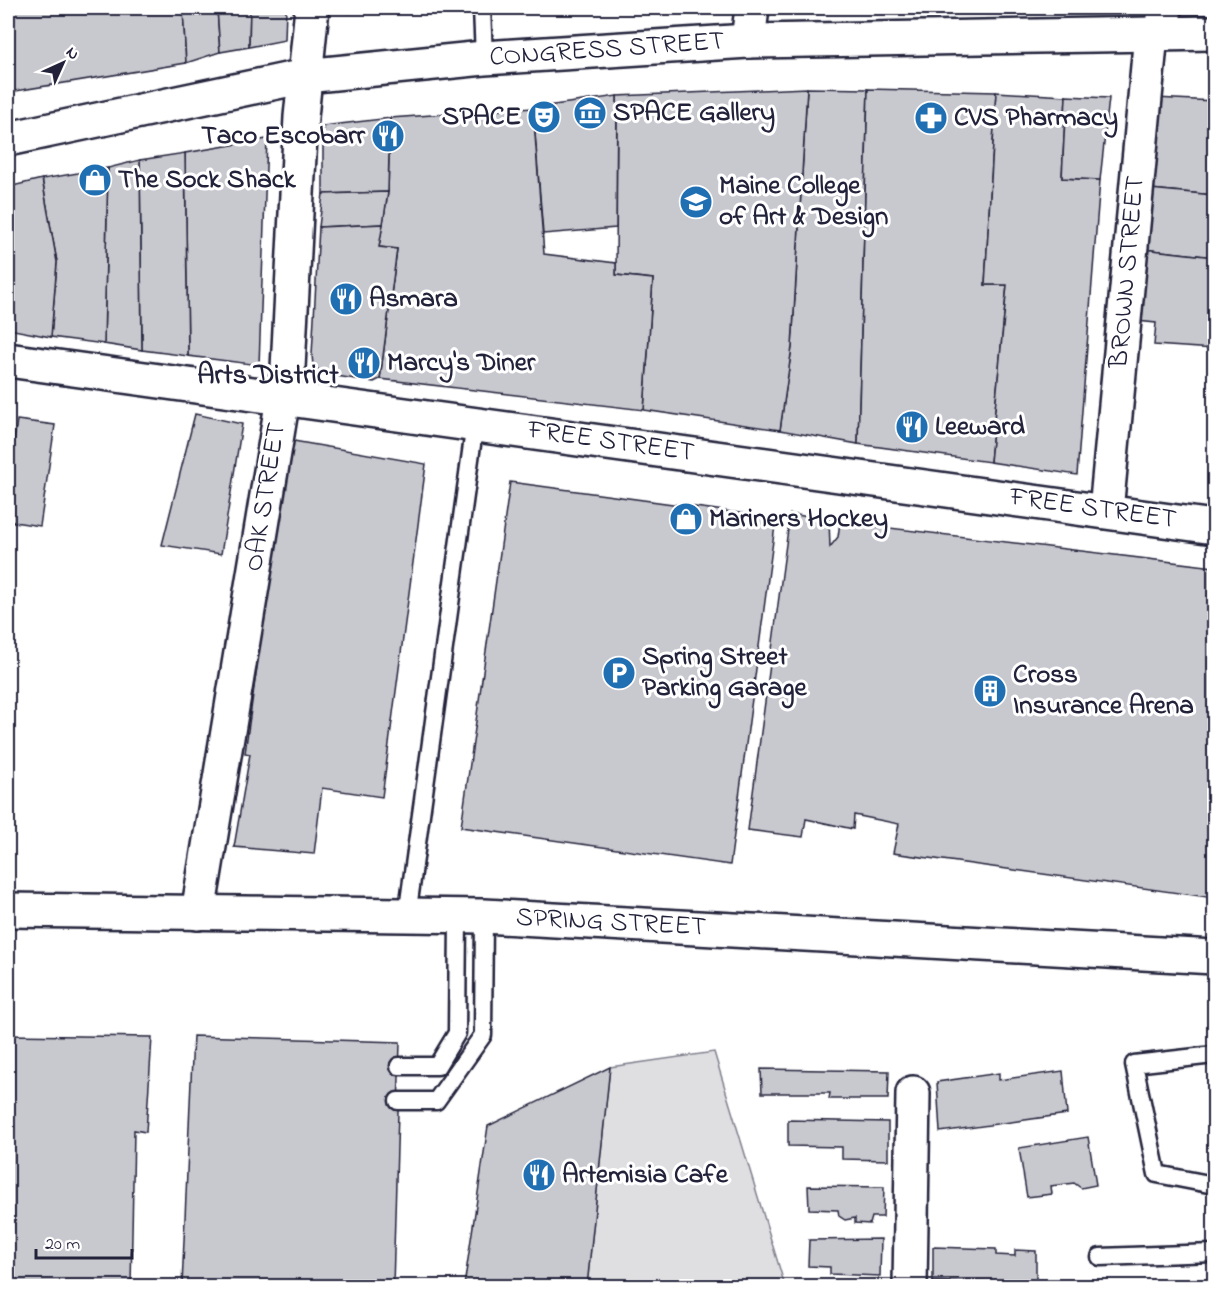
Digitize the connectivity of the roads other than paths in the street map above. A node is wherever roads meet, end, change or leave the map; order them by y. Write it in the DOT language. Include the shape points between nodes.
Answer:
graph roads {
  1 [pos="312,8"];
  2 [pos="482,8"];
  3 [pos="752,8"];
  4 [pos="1159,25"];
  5 [pos="1215,33"];
  6 [pos="748,41"];
  7 [pos="484,58"];
  8 [pos="305,76"];
  9 [pos="8,139"];
  10 [pos="8,360"];
  11 [pos="282,399"];
  12 [pos="475,423"];
  13 [pos="1106,511"];
  14 [pos="1215,527"];
  15 [pos="8,910"];
  16 [pos="198,913"];
  17 [pos="406,916"];
  18 [pos="471,916"];
  19 [pos="1215,957"];
  20 [pos="1215,1055"];
  21 [pos="399,1066"];
  22 [pos="913,1093"];
  23 [pos="398,1101"];
  24 [pos="1215,1185"];
  25 [pos="1215,1253"];
  26 [pos="1100,1257"];
  27 [pos="910,1287"];
  1 -- 8 [label="street, OAK STREET"];
  2 -- 7 [label="lane"];
  3 -- 6 [label="street"];
  4 -- 5 [label="street, CONGRESS STREET"];
  4 -- 6 [label="street, CONGRESS STREET"];
  4 -- 13 [label="street, BROWN STREET"];
  6 -- 7 [label="street, CONGRESS STREET"];
  7 -- 8 [label="street, CONGRESS STREET"];
  8 -- 9 [label="street, CONGRESS STREET"];
  8 -- 11 [label="street, OAK STREET" via="288,368"];
  10 -- 11 [label="street, FREE STREET"];
  11 -- 12 [label="street, FREE STREET"];
  11 -- 16 [label="street, OAK STREET"];
  12 -- 13 [label="street, FREE STREET"];
  12 -- 17 [label="lane"];
  13 -- 14 [label="street, FREE STREET"];
  15 -- 16 [label="street, SPRING STREET"];
  16 -- 17 [label="street, SPRING STREET"];
  17 -- 18 [label="street, SPRING STREET"];
  18 -- 19 [label="street, SPRING STREET"];
  18 -- 21 [label="lane" via="458,1033 437,1066"];
  18 -- 23 [label="lane" via="483,1035 436,1101"];
  20 -- 24 [label="lane" via="1134,1064 1157,1174"];
  22 -- 27 [label="street"];
  25 -- 26 [label="lane"];
}
